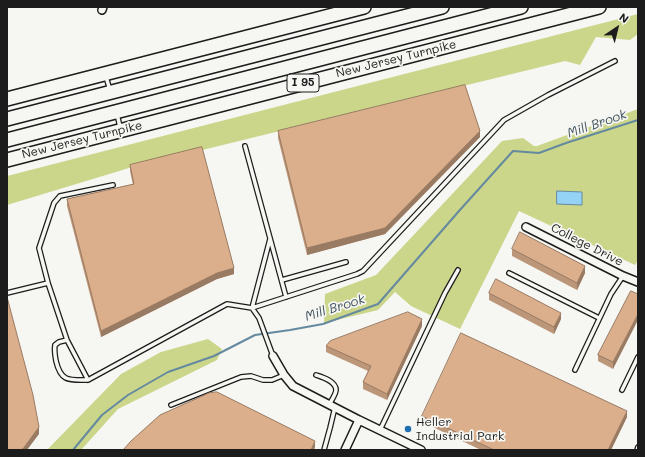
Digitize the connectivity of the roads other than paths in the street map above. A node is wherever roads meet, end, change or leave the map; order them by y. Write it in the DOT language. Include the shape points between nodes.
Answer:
graph roads {
  1 [pos="364,7"];
  2 [pos="442,7"];
  3 [pos="522,7"];
  4 [pos="599,7"];
  5 [pos="615,61"];
  6 [pos="105,74"];
  7 [pos="111,92"];
  8 [pos="7,99"];
  9 [pos="116,111"];
  10 [pos="7,119"];
  11 [pos="121,130"];
  12 [pos="7,140"];
  13 [pos="245,146"];
  14 [pos="7,160"];
  15 [pos="113,185"];
  16 [pos="526,227"];
  17 [pos="270,239"];
  18 [pos="346,262"];
  19 [pos="458,270"];
  20 [pos="509,273"];
  21 [pos="623,276"];
  22 [pos="282,280"];
  23 [pos="638,282"];
  24 [pos="48,283"];
  25 [pos="7,293"];
  26 [pos="286,296"];
  27 [pos="252,308"];
  28 [pos="599,318"];
  29 [pos="67,340"];
  30 [pos="273,356"];
  31 [pos="638,356"];
  32 [pos="575,370"];
  33 [pos="284,374"];
  34 [pos="316,374"];
  35 [pos="88,380"];
  36 [pos="622,390"];
  37 [pos="171,405"];
  38 [pos="332,406"];
  39 [pos="359,420"];
  40 [pos="380,430"];
  41 [pos="324,450"];
  42 [pos="345,450"];
  43 [pos="421,450"];
  1 -- 6 [label="highway"];
  2 -- 7 [label="highway"];
  3 -- 9 [label="highway, New Jersey Turnpike / I 95"];
  4 -- 11 [label="highway, New Jersey Turnpike / I 95"];
  5 -- 26 [label="lane" via="548,94 504,120 363,270"];
  6 -- 7 [label="lane"];
  6 -- 8 [label="highway"];
  7 -- 10 [label="highway"];
  9 -- 11 [label="lane"];
  9 -- 12 [label="highway, New Jersey Turnpike / I 95"];
  11 -- 14 [label="highway, New Jersey Turnpike / I 95"];
  13 -- 17 [label="lane"];
  15 -- 24 [label="lane" via="60,196 54,203 39,248"];
  16 -- 21 [label="street, College Drive"];
  17 -- 22 [label="lane"];
  17 -- 27 [label="lane"];
  18 -- 22 [label="lane"];
  19 -- 40 [label="lane" via="445,292"];
  20 -- 28 [label="lane"];
  21 -- 23 [label="street, College Drive"];
  21 -- 28 [label="lane"];
  22 -- 26 [label="lane"];
  24 -- 25 [label="lane"];
  24 -- 29 [label="lane"];
  26 -- 27 [label="lane"];
  27 -- 30 [label="lane" via="260,318"];
  27 -- 35 [label="lane" via="227,304"];
  28 -- 32 [label="lane"];
  29 -- 35 [label="lane"];
  29 -- 35 [label="lane" via="55,345 58,370 71,380"];
  30 -- 33 [label="street"];
  31 -- 36 [label="lane"];
  33 -- 37 [label="lane" via="272,380 241,377"];
  33 -- 38 [label="street" via="293,386"];
  34 -- 38 [label="lane" via="336,387"];
  38 -- 39 [label="street"];
  38 -- 41 [label="lane"];
  39 -- 40 [label="street"];
  39 -- 42 [label="street"];
  40 -- 43 [label="street"];
}
